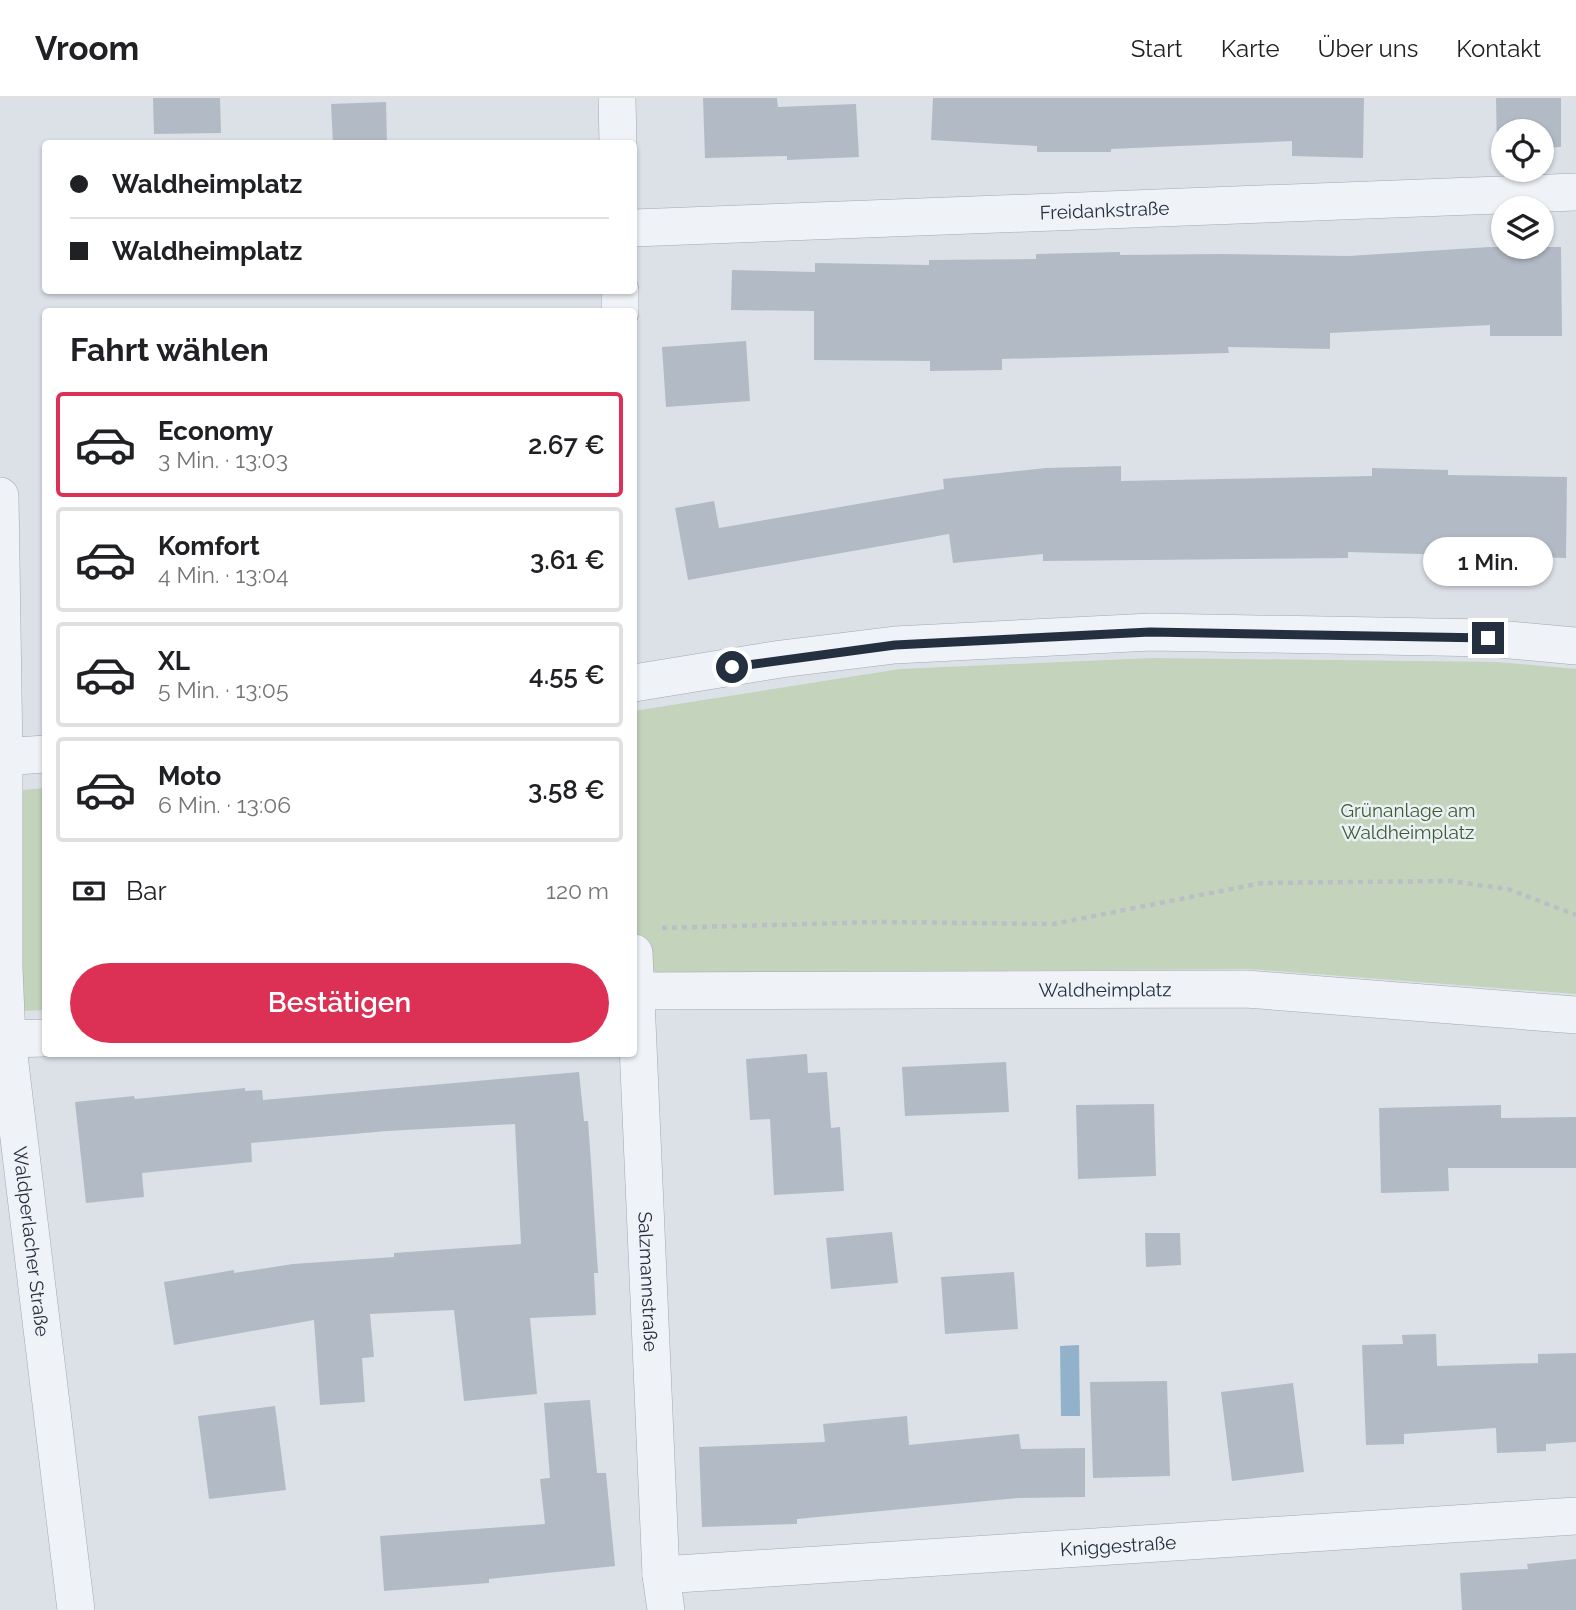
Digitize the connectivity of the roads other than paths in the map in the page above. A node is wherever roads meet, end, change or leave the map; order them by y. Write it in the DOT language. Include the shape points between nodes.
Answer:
graph roads {
  1 [pos="617,98"];
  2 [pos="618,140"];
  3 [pos="1576,192"];
  4 [pos="637,228"];
  5 [pos="0,496"];
  6 [pos="1576,646"];
  7 [pos="637,683"];
  8 [pos="42,754"];
  9 [pos="2,756"];
  10 [pos="637,991"];
  11 [pos="1576,1015"];
  12 [pos="42,1038"];
  13 [pos="7,1039"];
  14 [pos="637,1051"];
  15 [pos="1576,1516"];
  16 [pos="664,1593"];
  17 [pos="76,1610"];
  1 -- 2 [label="street"];
  3 -- 4 [label="street, Freidankstraße"];
  5 -- 9 [label="street, Waldperlacher Straße"];
  6 -- 7 [label="street" via="1488,638 1150,632 895,645"];
  8 -- 9 [label="street"];
  9 -- 13 [label="street, Waldperlacher Straße"];
  10 -- 11 [label="street, Waldheimplatz" via="1246,989"];
  12 -- 13 [label="street"];
  13 -- 17 [label="street, Waldperlacher Straße"];
  14 -- 16 [label="street, Salzmannstraße"];
  15 -- 16 [label="street, Kniggestraße"];
}
